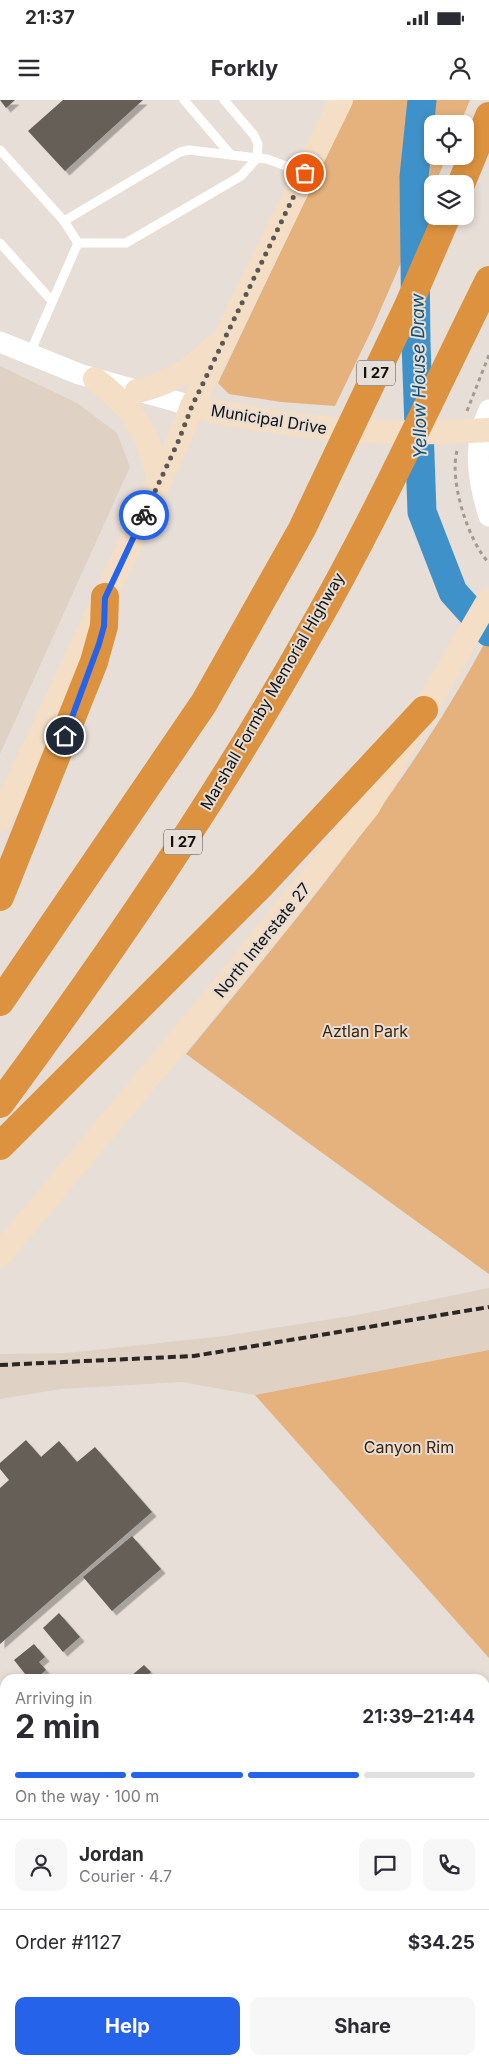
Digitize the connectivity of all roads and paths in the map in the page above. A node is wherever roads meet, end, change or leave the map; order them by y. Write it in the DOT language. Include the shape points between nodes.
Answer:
graph roads {
  1 [pos="184,100"];
  2 [pos="224,100"];
  3 [pos="341,100"];
  4 [pos="489,116"];
  5 [pos="0,150"];
  6 [pos="231,155"];
  7 [pos="257,158"];
  8 [pos="305,173"];
  9 [pos="465,175"];
  10 [pos="64,221"];
  11 [pos="443,225"];
  12 [pos="0,243"];
  13 [pos="78,243"];
  14 [pos="489,280"];
  15 [pos="52,301"];
  16 [pos="228,332"];
  17 [pos="0,342"];
  18 [pos="29,355"];
  19 [pos="95,379"];
  20 [pos="137,391"];
  21 [pos="192,406"];
  22 [pos="489,410"];
  23 [pos="489,430"];
  24 [pos="159,483"];
  25 [pos="489,516"];
  26 [pos="105,598"];
  27 [pos="489,599"];
  28 [pos="424,710"];
  29 [pos="0,820"];
  30 [pos="0,897"];
  31 [pos="0,1002"];
  32 [pos="0,1104"];
  33 [pos="0,1146"];
  34 [pos="0,1256"];
  1 -- 6 [label="lane"];
  2 -- 7 [label="lane" via="254,135 258,144"];
  3 -- 8 [label="main road"];
  4 -- 9 [label="highway"];
  5 -- 10 [label="lane"];
  6 -- 7 [label="lane"];
  6 -- 10 [label="lane" via="189,150 180,152"];
  7 -- 8 [label="lane"];
  7 -- 13 [label="lane" via="241,176 126,243"];
  8 -- 16 [label="main road"];
  10 -- 13 [label="lane"];
  11 -- 31 [label="highway, I 27" via="302,529 204,703"];
  12 -- 15 [label="lane"];
  13 -- 15 [label="lane"];
  14 -- 32 [label="highway, Marshall Formby Memorial Highway / I 27" via="311,633 183,842"];
  15 -- 18 [label="lane"];
  16 -- 20 [label="main road" via="179,377"];
  16 -- 21 [label="main road"];
  17 -- 18 [label="street, Municipal Drive"];
  18 -- 19 [label="street, Municipal Drive"];
  19 -- 20 [label="street, Municipal Drive"];
  19 -- 24 [label="main road" via="119,398 138,422 156,466"];
  20 -- 21 [label="street, Municipal Drive"];
  21 -- 23 [label="main road, Municipal Drive" via="314,428 421,433"];
  21 -- 24 [label="main road"];
  22 -- 25 [label="street" via="480,434 478,462"];
  24 -- 26 [label="main road"];
  26 -- 29 [label="main road"];
  26 -- 30 [label="highway" via="104,626 94,662"];
  27 -- 28 [label="main road, North Interstate 27"];
  28 -- 33 [label="highway" via="262,884"];
  28 -- 34 [label="main road, North Interstate 27" via="368,808"];
}
